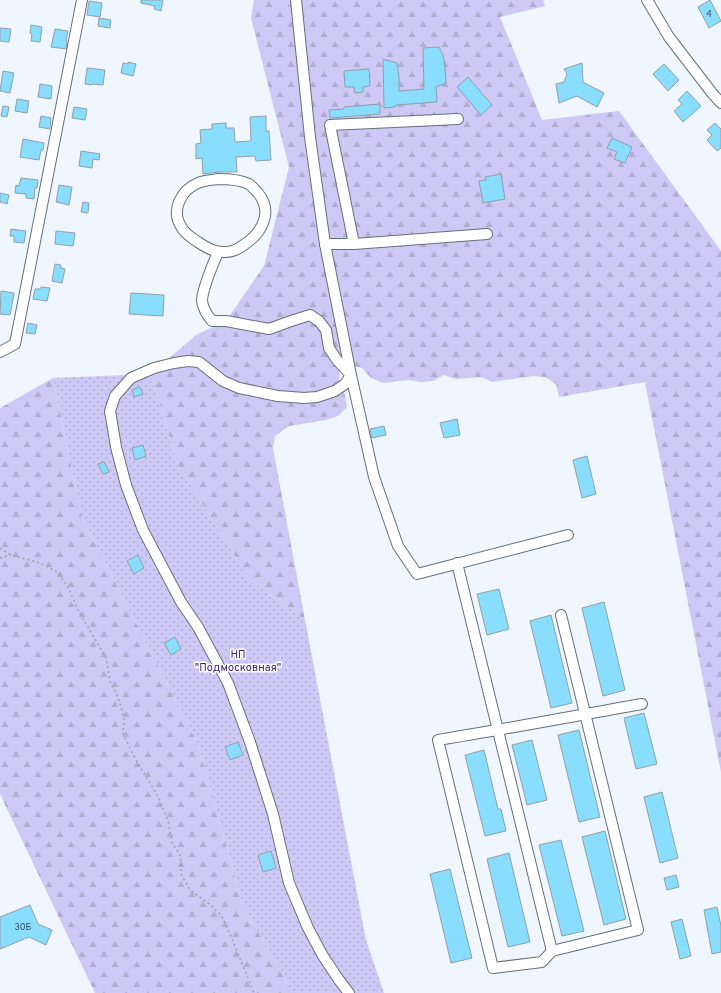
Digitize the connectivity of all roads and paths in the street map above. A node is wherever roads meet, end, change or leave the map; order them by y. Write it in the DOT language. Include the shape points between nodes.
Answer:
graph roads {
  1 [pos="82,0"];
  2 [pos="296,0"];
  3 [pos="647,0"];
  4 [pos="721,103"];
  5 [pos="458,119"];
  6 [pos="487,234"];
  7 [pos="325,244"];
  8 [pos="354,244"];
  9 [pos="218,252"];
  10 [pos="0,352"];
  11 [pos="351,375"];
  12 [pos="568,535"];
  13 [pos="0,548"];
  14 [pos="11,555"];
  15 [pos="0,558"];
  16 [pos="457,563"];
  17 [pos="560,615"];
  18 [pos="642,704"];
  19 [pos="585,714"];
  20 [pos="498,731"];
  21 [pos="552,951"];
  22 [pos="254,993"];
  23 [pos="349,993"];
  1 -- 10 [label="street" via="15,344"];
  2 -- 7 [label="street" via="310,137"];
  3 -- 4 [label="street" via="669,37"];
  5 -- 8 [label="street" via="330,125"];
  6 -- 8 [label="street"];
  7 -- 8 [label="street"];
  7 -- 11 [label="street"];
  9 -- 9 [label="street" via="203,245 182,228 178,220 179,202 182,194 198,183 219,178 242,181 251,185 263,199 266,216 257,234 249,242 227,252"];
  9 -- 11 [label="street" via="205,285 202,301 205,312 212,321 269,328 310,315 326,330 329,348"];
  11 -- 16 [label="street" via="374,477 398,546 417,574"];
  11 -- 23 [label="street" via="345,384 335,391 304,398 239,388 222,381 199,362 174,363 131,378 114,396 110,411 126,486 143,530 228,683 273,814 289,884 323,956"];
  12 -- 16 [label="street"];
  13 -- 14 [label="path"];
  14 -- 15 [label="path"];
  14 -- 22 [label="path" via="40,563 56,572 67,585 79,612 106,658 110,682 124,717 123,734 159,798 168,821 172,842 181,857 181,874 190,890 221,915"];
  16 -- 20 [label="street"];
  17 -- 19 [label="street"];
  18 -- 19 [label="street"];
  19 -- 20 [label="street"];
  19 -- 21 [label="street" via="638,930"];
  20 -- 21 [label="street"];
  20 -- 21 [label="street" via="438,740 493,968 542,962"];
}
